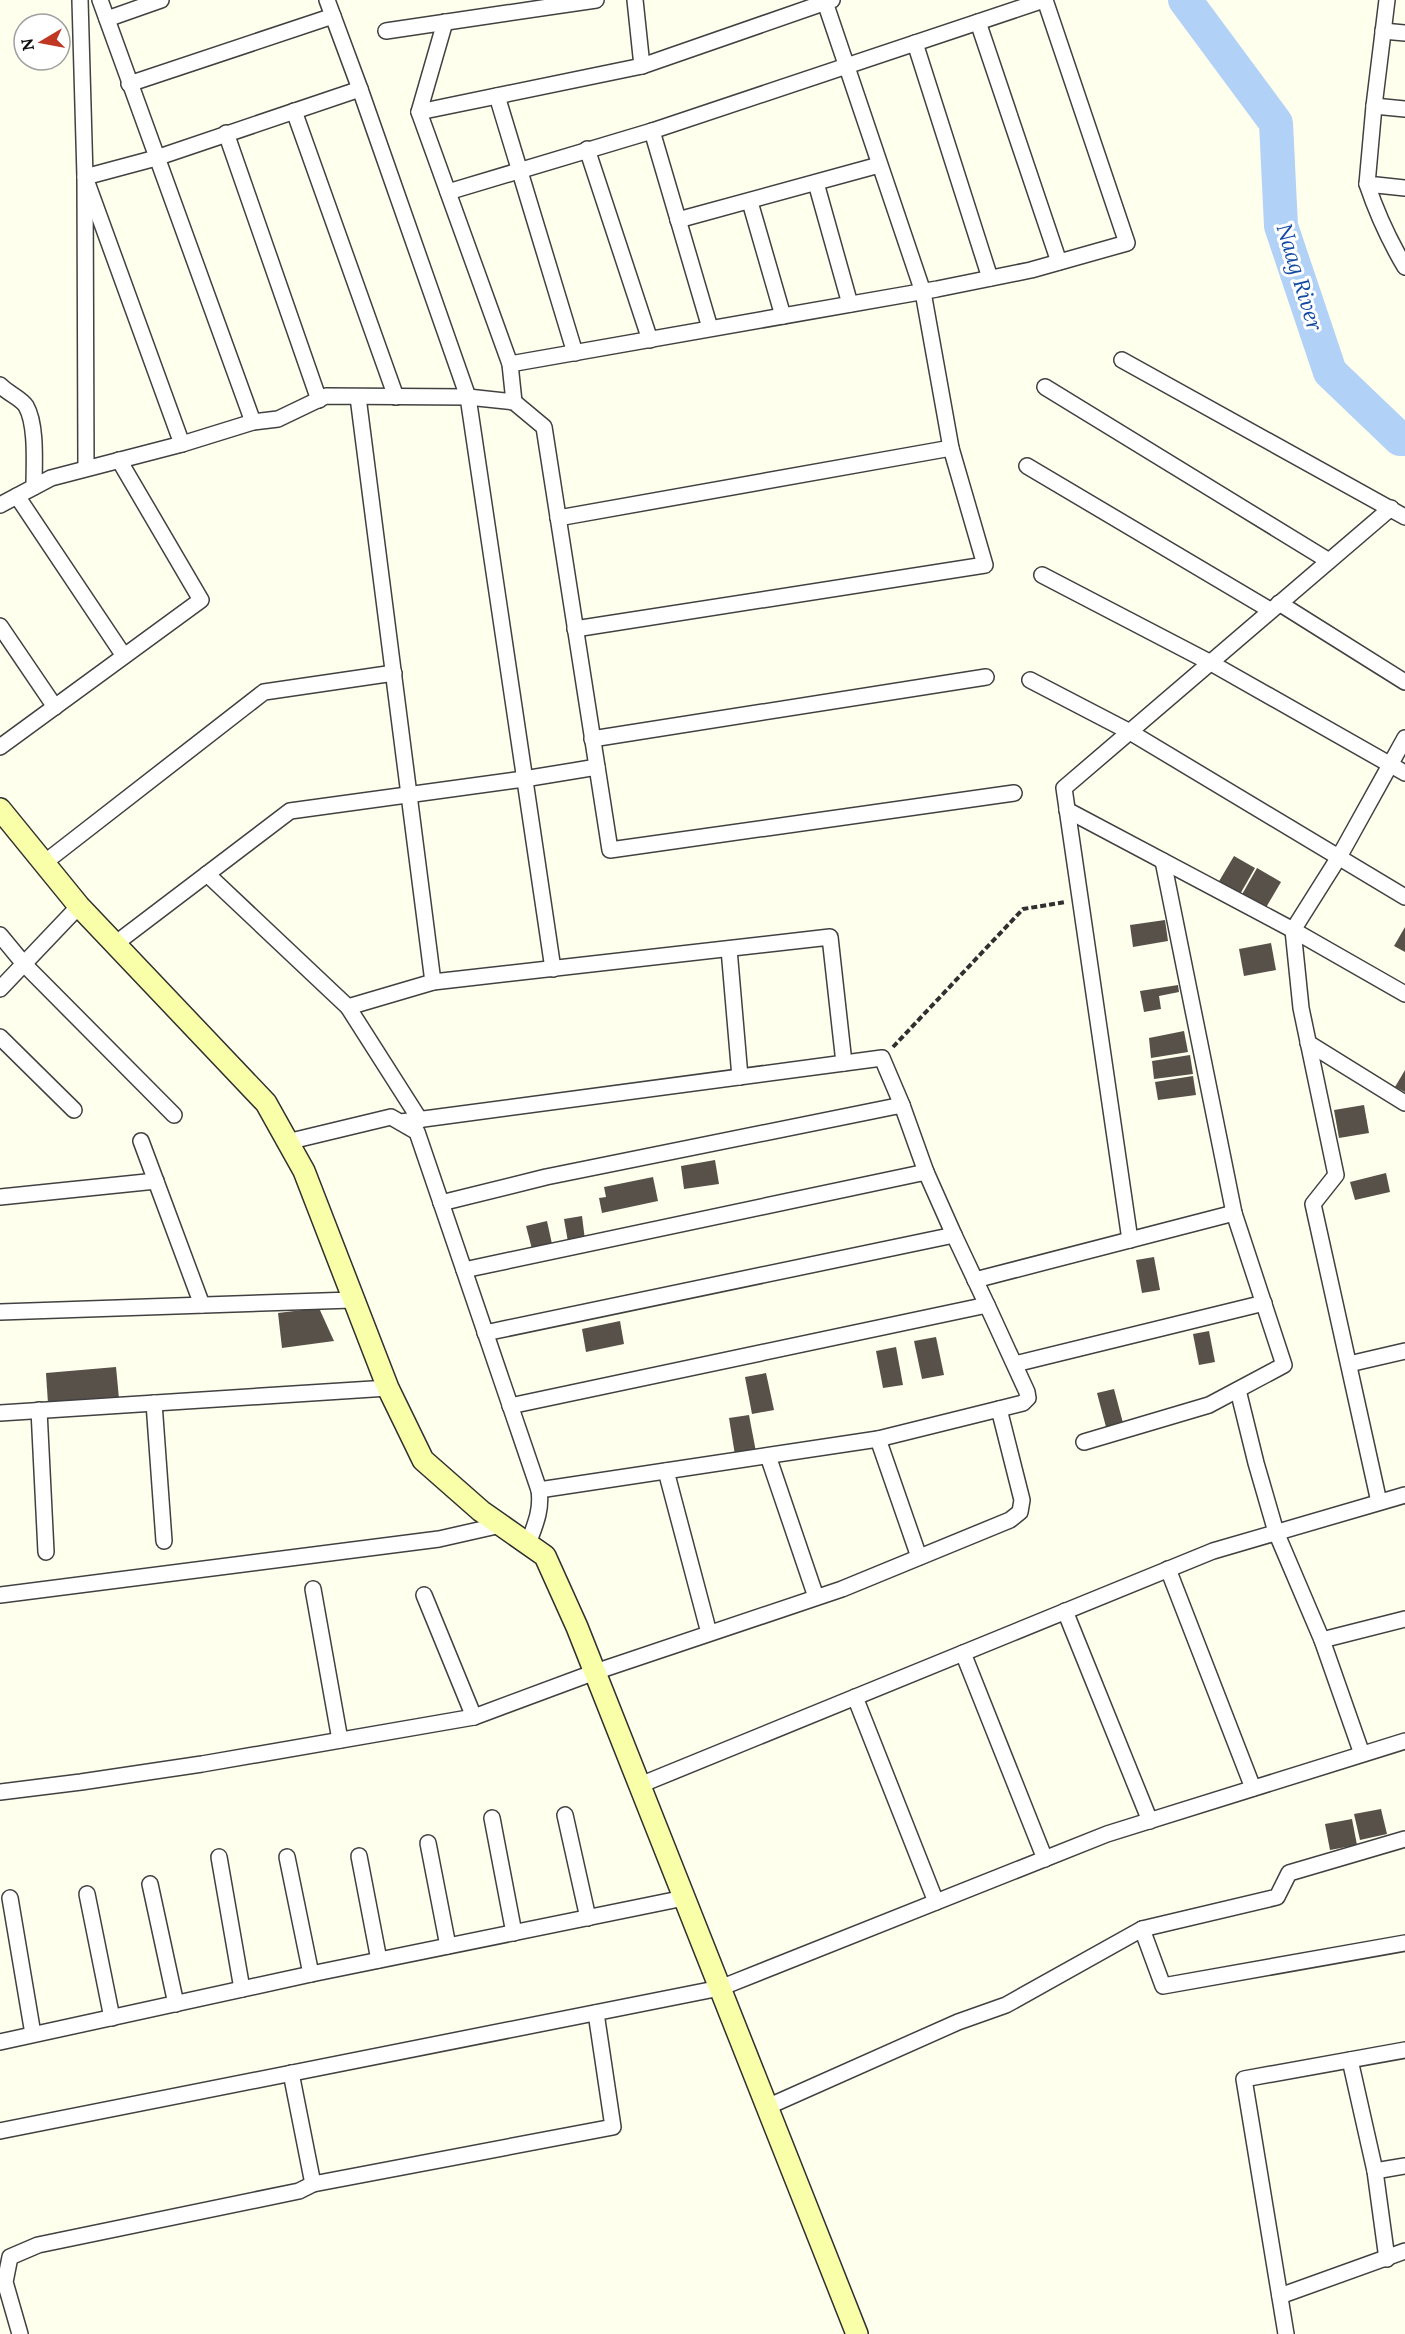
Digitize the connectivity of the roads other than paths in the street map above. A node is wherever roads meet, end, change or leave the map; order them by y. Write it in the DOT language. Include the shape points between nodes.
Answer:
graph roads {
  1 [pos="80,0"];
  2 [pos="100,0"];
  3 [pos="161,0"];
  4 [pos="327,0"];
  5 [pos="596,0"];
  6 [pos="635,0"];
  7 [pos="1045,0"];
  8 [pos="1387,0"];
  9 [pos="829,1"];
  10 [pos="333,16"];
  11 [pos="107,19"];
  12 [pos="445,22"];
  13 [pos="978,22"];
  14 [pos="386,31"];
  15 [pos="1383,31"];
  16 [pos="1405,33"];
  17 [pos="915,43"];
  18 [pos="642,66"];
  19 [pos="846,67"];
  20 [pos="129,84"];
  21 [pos="360,89"];
  22 [pos="497,96"];
  23 [pos="1374,106"];
  24 [pos="1405,109"];
  25 [pos="294,111"];
  26 [pos="419,112"];
  27 [pos="652,131"];
  28 [pos="226,133"];
  29 [pos="586,149"];
  30 [pos="156,158"];
  31 [pos="879,165"];
  32 [pos="519,169"];
  33 [pos="85,177"];
  34 [pos="816,183"];
  35 [pos="1367,184"];
  36 [pos="1405,188"];
  37 [pos="448,192"];
  38 [pos="750,202"];
  39 [pos="678,220"];
  40 [pos="1059,262"];
  41 [pos="1405,267"];
  42 [pos="990,278"];
  43 [pos="923,292"];
  44 [pos="850,304"];
  45 [pos="783,316"];
  46 [pos="710,328"];
  47 [pos="650,340"];
  48 [pos="575,353"];
  49 [pos="1122,360"];
  50 [pos="510,364"];
  51 [pos="0,385"];
  52 [pos="1045,387"];
  53 [pos="358,397"];
  54 [pos="396,397"];
  55 [pos="468,397"];
  56 [pos="319,400"];
  57 [pos="513,402"];
  58 [pos="254,422"];
  59 [pos="182,444"];
  60 [pos="951,448"];
  61 [pos="119,460"];
  62 [pos="1027,466"];
  63 [pos="86,468"];
  64 [pos="34,487"];
  65 [pos="17,496"];
  66 [pos="0,505"];
  67 [pos="1391,508"];
  68 [pos="1405,517"];
  69 [pos="558,518"];
  70 [pos="1329,561"];
  71 [pos="1042,575"];
  72 [pos="1274,606"];
  73 [pos="0,626"];
  74 [pos="575,629"];
  75 [pos="124,656"];
  76 [pos="1211,663"];
  77 [pos="394,672"];
  78 [pos="986,677"];
  79 [pos="1030,681"];
  80 [pos="1405,681"];
  81 [pos="55,707"];
  82 [pos="1130,732"];
  83 [pos="1405,738"];
  84 [pos="592,739"];
  85 [pos="0,747"];
  86 [pos="1391,765"];
  87 [pos="597,767"];
  88 [pos="1405,773"];
  89 [pos="524,779"];
  90 [pos="1014,793"];
  91 [pos="409,795"];
  92 [pos="0,809"];
  93 [pos="1067,810"];
  94 [pos="1339,857"];
  95 [pos="1163,861"];
  96 [pos="44,863"];
  97 [pos="207,874"];
  98 [pos="1405,897"];
  99 [pos="79,906"];
  100 [pos="1293,930"];
  101 [pos="0,935"];
  102 [pos="115,944"];
  103 [pos="729,949"];
  104 [pos="24,964"];
  105 [pos="554,969"];
  106 [pos="433,982"];
  107 [pos="0,989"];
  108 [pos="1405,994"];
  109 [pos="348,1007"];
  110 [pos="0,1036"];
  111 [pos="1308,1043"];
  112 [pos="844,1064"];
  113 [pos="740,1077"];
  114 [pos="1405,1102"];
  115 [pos="902,1105"];
  116 [pos="74,1110"];
  117 [pos="174,1115"];
  118 [pos="420,1119"];
  119 [pos="401,1122"];
  120 [pos="141,1141"];
  121 [pos="287,1142"];
  122 [pos="926,1172"];
  123 [pos="156,1181"];
  124 [pos="0,1197"];
  125 [pos="441,1203"];
  126 [pos="1234,1213"];
  127 [pos="954,1235"];
  128 [pos="1130,1240"];
  129 [pos="464,1270"];
  130 [pos="975,1280"];
  131 [pos="352,1300"];
  132 [pos="1264,1303"];
  133 [pos="202,1305"];
  134 [pos="987,1305"];
  135 [pos="0,1312"];
  136 [pos="485,1333"];
  137 [pos="1405,1351"];
  138 [pos="1015,1364"];
  139 [pos="1348,1364"];
  140 [pos="388,1388"];
  141 [pos="1238,1390"];
  142 [pos="154,1403"];
  143 [pos="510,1406"];
  144 [pos="999,1409"];
  145 [pos="39,1410"];
  146 [pos="0,1413"];
  147 [pos="878,1439"];
  148 [pos="1084,1442"];
  149 [pos="768,1456"];
  150 [pos="666,1471"];
  151 [pos="539,1490"];
  152 [pos="1405,1494"];
  153 [pos="1379,1502"];
  154 [pos="501,1525"];
  155 [pos="1276,1532"];
  156 [pos="164,1541"];
  157 [pos="528,1544"];
  158 [pos="46,1552"];
  159 [pos="919,1557"];
  160 [pos="1168,1569"];
  161 [pos="313,1589"];
  162 [pos="0,1595"];
  163 [pos="424,1595"];
  164 [pos="816,1597"];
  165 [pos="1065,1611"];
  166 [pos="1405,1619"];
  167 [pos="709,1633"];
  168 [pos="1322,1640"];
  169 [pos="963,1653"];
  170 [pos="595,1672"];
  171 [pos="855,1697"];
  172 [pos="474,1718"];
  173 [pos="340,1740"];
  174 [pos="1405,1741"];
  175 [pos="1362,1754"];
  176 [pos="640,1785"];
  177 [pos="1253,1788"];
  178 [pos="0,1792"];
  179 [pos="565,1815"];
  180 [pos="492,1818"];
  181 [pos="1150,1821"];
  182 [pos="1405,1839"];
  183 [pos="428,1843"];
  184 [pos="359,1856"];
  185 [pos="219,1857"];
  186 [pos="287,1857"];
  187 [pos="1045,1859"];
  188 [pos="150,1884"];
  189 [pos="87,1894"];
  190 [pos="10,1898"];
  191 [pos="684,1898"];
  192 [pos="936,1902"];
  193 [pos="588,1918"];
  194 [pos="1142,1929"];
  195 [pos="514,1933"];
  196 [pos="1405,1943"];
  197 [pos="448,1946"];
  198 [pos="379,1960"];
  199 [pos="311,1974"];
  200 [pos="720,1988"];
  201 [pos="242,1989"];
  202 [pos="176,2004"];
  203 [pos="596,2013"];
  204 [pos="112,2018"];
  205 [pos="33,2034"];
  206 [pos="0,2042"];
  207 [pos="1405,2050"];
  208 [pos="1350,2060"];
  209 [pos="291,2073"];
  210 [pos="767,2107"];
  211 [pos="0,2131"];
  212 [pos="1405,2166"];
  213 [pos="1375,2171"];
  214 [pos="313,2184"];
  215 [pos="1405,2251"];
  216 [pos="1387,2259"];
  217 [pos="1280,2296"];
  218 [pos="20,2334"];
  219 [pos="857,2334"];
  220 [pos="1286,2334"];
  1 -- 33 [label="street"];
  2 -- 11 [label="street"];
  3 -- 11 [label="street"];
  4 -- 10 [label="street"];
  5 -- 12 [label="street"];
  6 -- 18 [label="street"];
  7 -- 13 [label="street"];
  7 -- 40 [label="street" via="1126,243"];
  8 -- 15 [label="street"];
  9 -- 18 [label="street"];
  9 -- 19 [label="street"];
  10 -- 20 [label="street"];
  10 -- 21 [label="street"];
  11 -- 20 [label="street"];
  12 -- 14 [label="street"];
  12 -- 26 [label="street"];
  13 -- 17 [label="street"];
  13 -- 40 [label="street"];
  15 -- 16 [label="street"];
  15 -- 23 [label="street"];
  17 -- 19 [label="street"];
  17 -- 42 [label="street"];
  18 -- 22 [label="street"];
  19 -- 27 [label="street"];
  19 -- 31 [label="street"];
  20 -- 30 [label="street"];
  21 -- 25 [label="street"];
  21 -- 55 [label="street"];
  22 -- 26 [label="street"];
  22 -- 32 [label="street"];
  23 -- 24 [label="street"];
  23 -- 35 [label="street"];
  25 -- 28 [label="street"];
  25 -- 54 [label="street"];
  26 -- 37 [label="street"];
  27 -- 29 [label="street"];
  27 -- 39 [label="street"];
  28 -- 30 [label="street"];
  28 -- 56 [label="street"];
  29 -- 32 [label="street"];
  29 -- 47 [label="street"];
  30 -- 33 [label="street"];
  30 -- 58 [label="street"];
  31 -- 34 [label="street"];
  31 -- 43 [label="street"];
  32 -- 37 [label="street"];
  32 -- 48 [label="street"];
  33 -- 59 [label="street"];
  33 -- 63 [label="street"];
  34 -- 38 [label="street"];
  34 -- 44 [label="street"];
  35 -- 36 [label="street"];
  35 -- 41 [label="street" via="1389,241"];
  37 -- 50 [label="street"];
  38 -- 39 [label="street"];
  38 -- 45 [label="street"];
  39 -- 46 [label="street"];
  40 -- 42 [label="street"];
  42 -- 43 [label="street"];
  43 -- 44 [label="street"];
  43 -- 60 [label="street"];
  44 -- 45 [label="street"];
  45 -- 46 [label="street"];
  46 -- 47 [label="street"];
  47 -- 48 [label="street"];
  48 -- 50 [label="street"];
  49 -- 67 [label="street"];
  50 -- 57 [label="street"];
  51 -- 64 [label="street" via="25,404 30,417"];
  52 -- 70 [label="street"];
  53 -- 54 [label="street"];
  53 -- 56 [label="street" via="326,396"];
  53 -- 77 [label="street"];
  54 -- 55 [label="street"];
  55 -- 57 [label="street"];
  55 -- 89 [label="street"];
  56 -- 58 [label="street" via="278,418"];
  57 -- 69 [label="street" via="544,427"];
  58 -- 59 [label="street"];
  59 -- 61 [label="street"];
  60 -- 69 [label="street"];
  60 -- 74 [label="street" via="985,566"];
  61 -- 63 [label="street"];
  61 -- 75 [label="street" via="201,600"];
  62 -- 72 [label="street"];
  63 -- 64 [label="street"];
  64 -- 65 [label="street"];
  65 -- 66 [label="street"];
  65 -- 75 [label="street"];
  67 -- 68 [label="street"];
  67 -- 70 [label="street"];
  69 -- 74 [label="street"];
  70 -- 72 [label="street"];
  71 -- 76 [label="street"];
  72 -- 76 [label="street"];
  72 -- 80 [label="street"];
  73 -- 81 [label="street"];
  74 -- 84 [label="street"];
  75 -- 81 [label="street"];
  76 -- 82 [label="street"];
  76 -- 86 [label="street"];
  77 -- 91 [label="street"];
  77 -- 96 [label="street" via="264,692"];
  78 -- 84 [label="street"];
  79 -- 82 [label="street"];
  81 -- 85 [label="street"];
  82 -- 93 [label="street" via="1064,788"];
  82 -- 94 [label="street"];
  83 -- 86 [label="street"];
  84 -- 87 [label="street"];
  86 -- 88 [label="street"];
  86 -- 94 [label="street"];
  87 -- 89 [label="street"];
  87 -- 90 [label="street" via="610,850"];
  89 -- 91 [label="street"];
  89 -- 105 [label="street"];
  91 -- 97 [label="street" via="290,811"];
  91 -- 106 [label="street"];
  92 -- 96 [label="street"];
  93 -- 95 [label="street"];
  93 -- 128 [label="street"];
  94 -- 98 [label="street"];
  94 -- 100 [label="street"];
  95 -- 100 [label="street"];
  95 -- 126 [label="street"];
  96 -- 99 [label="street"];
  97 -- 102 [label="street"];
  97 -- 109 [label="street"];
  99 -- 102 [label="street"];
  99 -- 104 [label="street"];
  100 -- 108 [label="street"];
  100 -- 111 [label="street"];
  101 -- 104 [label="street"];
  102 -- 121 [label="street" via="266,1103"];
  103 -- 105 [label="street"];
  103 -- 112 [label="street" via="830,937"];
  103 -- 113 [label="street"];
  104 -- 107 [label="street"];
  104 -- 117 [label="street"];
  105 -- 106 [label="street"];
  106 -- 109 [label="street"];
  109 -- 118 [label="street"];
  110 -- 116 [label="street"];
  111 -- 114 [label="street"];
  111 -- 139 [label="street" via="1336,1175 1313,1204"];
  112 -- 113 [label="street"];
  112 -- 115 [label="street" via="882,1058"];
  113 -- 118 [label="street"];
  115 -- 122 [label="street"];
  115 -- 125 [label="street" via="546,1177"];
  118 -- 119 [label="street"];
  119 -- 121 [label="street" via="391,1117"];
  119 -- 125 [label="street" via="417,1132"];
  120 -- 123 [label="street"];
  121 -- 131 [label="street" via="304,1171"];
  122 -- 127 [label="street"];
  122 -- 129 [label="street"];
  123 -- 124 [label="street"];
  123 -- 133 [label="street"];
  125 -- 129 [label="street"];
  126 -- 128 [label="street"];
  126 -- 132 [label="street"];
  127 -- 130 [label="street"];
  127 -- 136 [label="street"];
  128 -- 130 [label="street"];
  129 -- 136 [label="street"];
  130 -- 134 [label="street"];
  131 -- 133 [label="street"];
  131 -- 140 [label="street"];
  132 -- 138 [label="street"];
  132 -- 141 [label="street" via="1284,1365"];
  133 -- 135 [label="street"];
  134 -- 138 [label="street"];
  134 -- 143 [label="street"];
  136 -- 143 [label="street"];
  137 -- 139 [label="street"];
  138 -- 144 [label="street" via="1028,1398"];
  139 -- 153 [label="street"];
  140 -- 142 [label="street"];
  140 -- 154 [label="street" via="423,1460"];
  141 -- 148 [label="street" via="1209,1405"];
  141 -- 155 [label="street"];
  142 -- 145 [label="street"];
  142 -- 156 [label="street"];
  143 -- 151 [label="street"];
  144 -- 147 [label="street"];
  144 -- 159 [label="street" via="1022,1500 1020,1512 1010,1520"];
  145 -- 146 [label="street"];
  145 -- 158 [label="street"];
  147 -- 149 [label="street"];
  147 -- 159 [label="street"];
  149 -- 150 [label="street"];
  149 -- 164 [label="street"];
  150 -- 151 [label="street"];
  150 -- 167 [label="street"];
  151 -- 157 [label="street" via="539,1516"];
  152 -- 153 [label="street"];
  153 -- 155 [label="street"];
  154 -- 157 [label="street"];
  154 -- 162 [label="street" via="438,1539"];
  155 -- 160 [label="street"];
  155 -- 168 [label="street"];
  157 -- 170 [label="street" via="545,1556"];
  159 -- 164 [label="street"];
  160 -- 165 [label="street"];
  160 -- 177 [label="street"];
  161 -- 173 [label="street"];
  163 -- 172 [label="street"];
  164 -- 167 [label="street"];
  165 -- 169 [label="street"];
  165 -- 181 [label="street"];
  166 -- 168 [label="street"];
  167 -- 170 [label="street"];
  168 -- 175 [label="street"];
  169 -- 171 [label="street"];
  169 -- 187 [label="street"];
  170 -- 172 [label="street"];
  170 -- 176 [label="street"];
  171 -- 176 [label="street"];
  171 -- 192 [label="street"];
  172 -- 173 [label="street"];
  173 -- 178 [label="street" via="92,1781"];
  174 -- 175 [label="street"];
  175 -- 177 [label="street"];
  176 -- 191 [label="street"];
  177 -- 181 [label="street"];
  179 -- 193 [label="street"];
  180 -- 195 [label="street"];
  181 -- 187 [label="street"];
  182 -- 194 [label="street" via="1289,1874 1276,1897"];
  183 -- 197 [label="street"];
  184 -- 198 [label="street"];
  185 -- 201 [label="street"];
  186 -- 199 [label="street"];
  187 -- 192 [label="street"];
  188 -- 202 [label="street"];
  189 -- 204 [label="street"];
  190 -- 205 [label="street"];
  191 -- 193 [label="street"];
  191 -- 200 [label="street"];
  192 -- 200 [label="street"];
  193 -- 195 [label="street"];
  194 -- 196 [label="street" via="1162,1986"];
  194 -- 210 [label="street" via="1006,2005 958,2022"];
  195 -- 197 [label="street"];
  197 -- 198 [label="street"];
  198 -- 199 [label="street"];
  199 -- 201 [label="street"];
  200 -- 203 [label="street"];
  200 -- 210 [label="street"];
  201 -- 202 [label="street"];
  202 -- 204 [label="street"];
  203 -- 209 [label="street"];
  203 -- 214 [label="street" via="613,2127"];
  204 -- 205 [label="street"];
  205 -- 206 [label="street"];
  207 -- 208 [label="street"];
  208 -- 213 [label="street"];
  208 -- 217 [label="street" via="1244,2079"];
  209 -- 211 [label="street"];
  209 -- 214 [label="street"];
  210 -- 219 [label="street"];
  212 -- 213 [label="street"];
  213 -- 216 [label="street"];
  214 -- 218 [label="street" via="299,2191 38,2245 10,2257 5,2282"];
  215 -- 216 [label="street"];
  216 -- 217 [label="street"];
  217 -- 220 [label="street"];
}
